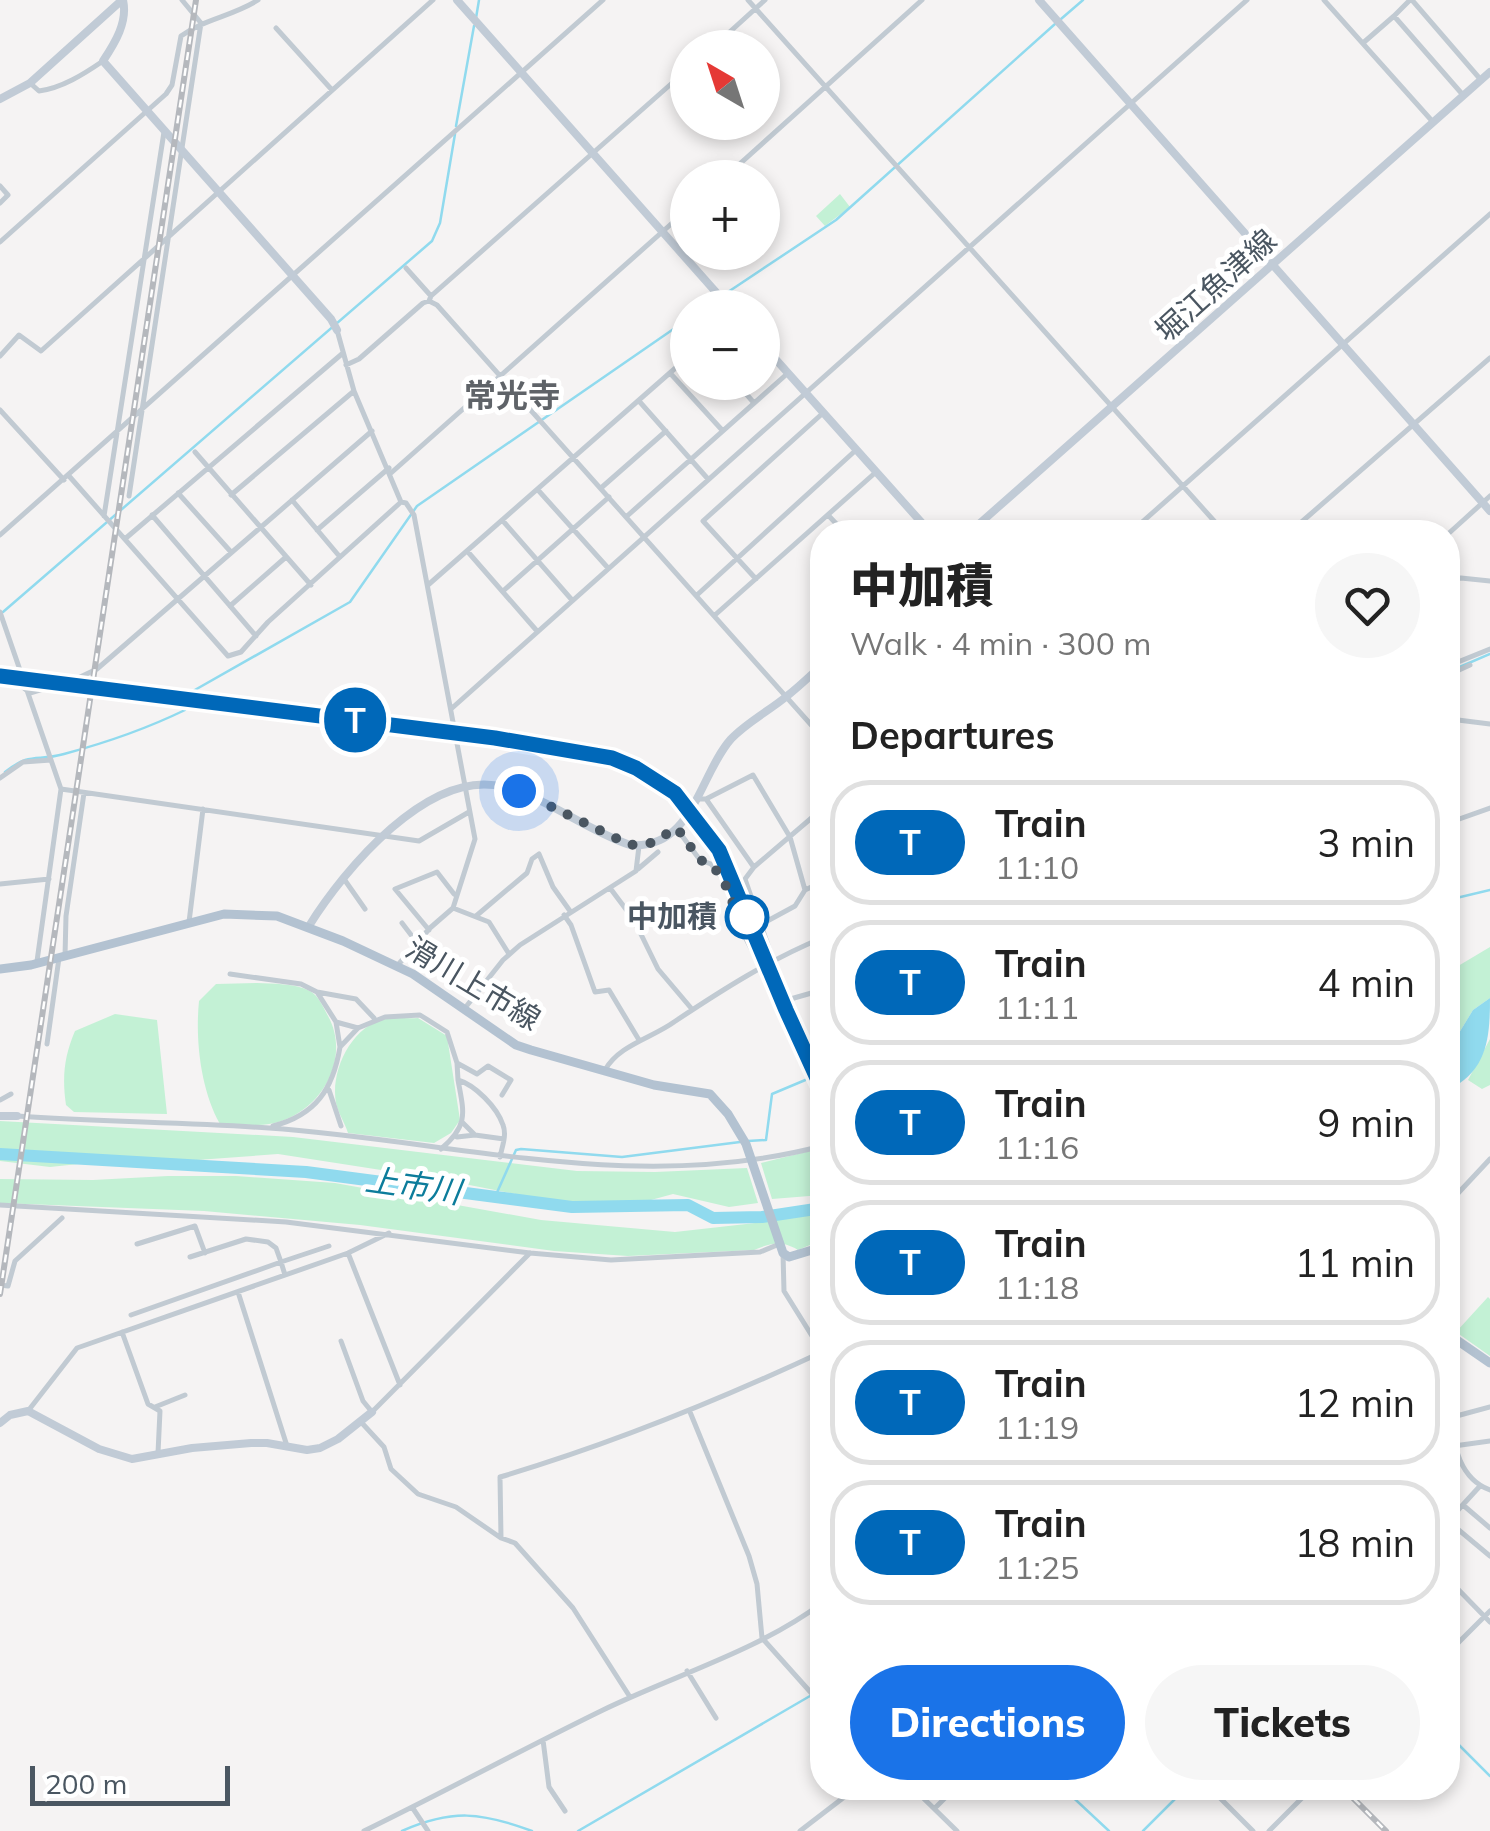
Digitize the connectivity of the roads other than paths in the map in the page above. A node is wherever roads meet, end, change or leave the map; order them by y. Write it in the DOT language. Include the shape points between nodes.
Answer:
graph roads {
  1 [pos="123,0"];
  2 [pos="183,0"];
  3 [pos="258,0"];
  4 [pos="433,0"];
  5 [pos="457,0"];
  6 [pos="603,0"];
  7 [pos="748,0"];
  8 [pos="766,0"];
  9 [pos="922,0"];
  10 [pos="1039,0"];
  11 [pos="1246,0"];
  12 [pos="1324,0"];
  13 [pos="1411,0"];
  14 [pos="756,9"];
  15 [pos="1394,16"];
  16 [pos="201,23"];
  17 [pos="276,28"];
  18 [pos="732,30"];
  19 [pos="1363,43"];
  20 [pos="103,61"];
  21 [pos="522,72"];
  22 [pos="1490,72"];
  23 [pos="1482,80"];
  24 [pos="30,83"];
  25 [pos="670,85"];
  26 [pos="826,86"];
  27 [pos="332,90"];
  28 [pos="1464,96"];
  29 [pos="0,99"];
  30 [pos="1129,102"];
  31 [pos="146,112"];
  32 [pos="1433,122"];
  33 [pos="164,132"];
  34 [pos="592,152"];
  35 [pos="182,154"];
  36 [pos="744,160"];
  37 [pos="0,186"];
  38 [pos="217,192"];
  39 [pos="0,202"];
  40 [pos="1490,214"];
  41 [pos="670,225"];
  42 [pos="663,231"];
  43 [pos="168,236"];
  44 [pos="0,242"];
  45 [pos="968,247"];
  46 [pos="144,258"];
  47 [pos="1274,264"];
  48 [pos="406,268"];
  49 [pos="292,277"];
  50 [pos="714,290"];
  51 [pos="430,299"];
  52 [pos="337,330"];
  53 [pos="0,342"];
  54 [pos="1344,344"];
  55 [pos="7,348"];
  56 [pos="343,352"];
  57 [pos="0,356"];
  58 [pos="1490,358"];
  59 [pos="780,363"];
  60 [pos="346,365"];
  61 [pos="670,372"];
  62 [pos="788,372"];
  63 [pos="501,376"];
  64 [pos="354,392"];
  65 [pos="806,393"];
  66 [pos="639,400"];
  67 [pos="695,400"];
  68 [pos="751,400"];
  69 [pos="754,403"];
  70 [pos="1112,408"];
  71 [pos="0,410"];
  72 [pos="141,412"];
  73 [pos="823,413"];
  74 [pos="1414,423"];
  75 [pos="372,431"];
  76 [pos="666,431"];
  77 [pos="722,431"];
  78 [pos="118,432"];
  79 [pos="856,450"];
  80 [pos="195,452"];
  81 [pos="574,458"];
  82 [pos="691,459"];
  83 [pos="207,468"];
  84 [pos="390,471"];
  85 [pos="876,472"];
  86 [pos="66,478"];
  87 [pos="708,479"];
  88 [pos="1183,487"];
  89 [pos="601,488"];
  90 [pos="538,490"];
  91 [pos="178,492"];
  92 [pos="231,495"];
  93 [pos="129,496"];
  94 [pos="608,497"];
  95 [pos="1486,499"];
  96 [pos="292,500"];
  97 [pos="401,502"];
  98 [pos="1490,511"];
  99 [pos="152,515"];
  100 [pos="828,515"];
  101 [pos="104,516"];
  102 [pos="626,517"];
  103 [pos="822,520"];
  104 [pos="833,520"];
  105 [pos="919,520"];
  106 [pos="984,520"];
  107 [pos="1146,520"];
  108 [pos="1213,520"];
  109 [pos="1304,520"];
  110 [pos="503,521"];
  111 [pos="1460,523"];
  112 [pos="260,528"];
  113 [pos="572,529"];
  114 [pos="316,530"];
  115 [pos="810,531"];
  116 [pos="0,534"];
  117 [pos="644,536"];
  118 [pos="126,538"];
  119 [pos="231,552"];
  120 [pos="468,552"];
  121 [pos="286,556"];
  122 [pos="340,557"];
  123 [pos="737,558"];
  124 [pos="537,560"];
  125 [pos="608,568"];
  126 [pos="204,576"];
  127 [pos="1460,578"];
  128 [pos="756,579"];
  129 [pos="1490,581"];
  130 [pos="428,585"];
  131 [pos="311,586"];
  132 [pos="503,591"];
  133 [pos="697,595"];
  134 [pos="178,599"];
  135 [pos="572,600"];
  136 [pos="230,606"];
  137 [pos="0,612"];
  138 [pos="715,615"];
  139 [pos="537,631"];
  140 [pos="256,636"];
  141 [pos="1490,649"];
  142 [pos="1460,661"];
  143 [pos="1470,665"];
  144 [pos="1460,670"];
  145 [pos="810,676"];
  146 [pos="76,679"];
  147 [pos="0,681"];
  148 [pos="64,690"];
  149 [pos="30,693"];
  150 [pos="787,696"];
  151 [pos="451,708"];
  152 [pos="1460,720"];
  153 [pos="810,723"];
  154 [pos="1490,724"];
  155 [pos="51,760"];
  156 [pos="0,778"];
  157 [pos="465,786"];
  158 [pos="61,789"];
  159 [pos="84,793"];
  160 [pos="702,799"];
  161 [pos="1490,808"];
  162 [pos="203,809"];
  163 [pos="470,812"];
  164 [pos="1460,819"];
  165 [pos="810,820"];
  166 [pos="677,828"];
  167 [pos="385,836"];
  168 [pos="790,837"];
  169 [pos="639,846"];
  170 [pos="658,852"];
  171 [pos="754,867"];
  172 [pos="636,871"];
  173 [pos="342,876"];
  174 [pos="49,879"];
  175 [pos="0,884"];
  176 [pos="610,888"];
  177 [pos="810,888"];
  178 [pos="805,890"];
  179 [pos="455,895"];
  180 [pos="454,908"];
  181 [pos="365,909"];
  182 [pos="567,913"];
  183 [pos="476,916"];
  184 [pos="189,922"];
  185 [pos="402,924"];
  186 [pos="760,925"];
  187 [pos="309,926"];
  188 [pos="429,930"];
  189 [pos="418,944"];
  190 [pos="810,944"];
  191 [pos="509,954"];
  192 [pos="62,957"];
  193 [pos="772,962"];
  194 [pos="36,964"];
  195 [pos="397,966"];
  196 [pos="0,968"];
  197 [pos="762,969"];
  198 [pos="230,974"];
  199 [pos="317,992"];
  200 [pos="810,993"];
  201 [pos="692,1008"];
  202 [pos="464,1009"];
  203 [pos="375,1019"];
  204 [pos="336,1022"];
  205 [pos="358,1028"];
  206 [pos="640,1040"];
  207 [pos="46,1044"];
  208 [pos="340,1048"];
  209 [pos="457,1063"];
  210 [pos="605,1070"];
  211 [pos="458,1080"];
  212 [pos="329,1090"];
  213 [pos="11,1094"];
  214 [pos="502,1094"];
  215 [pos="0,1100"];
  216 [pos="0,1116"];
  217 [pos="17,1116"];
  218 [pos="462,1122"];
  219 [pos="341,1126"];
  220 [pos="268,1128"];
  221 [pos="475,1135"];
  222 [pos="454,1137"];
  223 [pos="504,1138"];
  224 [pos="810,1148"];
  225 [pos="440,1150"];
  226 [pos="500,1157"];
  227 [pos="752,1159"];
  228 [pos="1490,1159"];
  229 [pos="1460,1191"];
  230 [pos="0,1205"];
  231 [pos="62,1218"];
  232 [pos="389,1233"];
  233 [pos="137,1244"];
  234 [pos="328,1246"];
  235 [pos="780,1249"];
  236 [pos="205,1252"];
  237 [pos="810,1252"];
  238 [pos="348,1253"];
  239 [pos="530,1254"];
  240 [pos="190,1257"];
  241 [pos="281,1262"];
  242 [pos="285,1275"];
  243 [pos="0,1284"];
  244 [pos="238,1292"];
  245 [pos="131,1315"];
  246 [pos="122,1332"];
  247 [pos="810,1332"];
  248 [pos="341,1341"];
  249 [pos="1460,1342"];
  250 [pos="810,1357"];
  251 [pos="1490,1362"];
  252 [pos="400,1385"];
  253 [pos="185,1396"];
  254 [pos="154,1407"];
  255 [pos="1490,1408"];
  256 [pos="28,1410"];
  257 [pos="372,1412"];
  258 [pos="690,1412"];
  259 [pos="1460,1415"];
  260 [pos="0,1422"];
  261 [pos="361,1422"];
  262 [pos="1490,1440"];
  263 [pos="1460,1445"];
  264 [pos="288,1449"];
  265 [pos="158,1454"];
  266 [pos="1460,1458"];
  267 [pos="1480,1486"];
  268 [pos="1490,1490"];
  269 [pos="1463,1505"];
  270 [pos="1460,1508"];
  271 [pos="1490,1528"];
  272 [pos="1460,1531"];
  273 [pos="501,1538"];
  274 [pos="1490,1556"];
  275 [pos="1460,1590"];
  276 [pos="810,1612"];
  277 [pos="1488,1616"];
  278 [pos="762,1638"];
  279 [pos="1460,1642"];
  280 [pos="688,1671"];
  281 [pos="810,1692"];
  282 [pos="630,1697"];
  283 [pos="716,1718"];
  284 [pos="543,1740"];
  285 [pos="840,1800"];
  286 [pos="926,1800"];
  287 [pos="943,1800"];
  288 [pos="1222,1800"];
  289 [pos="1300,1800"];
  290 [pos="412,1807"];
  291 [pos="935,1808"];
  292 [pos="566,1812"];
  293 [pos="364,1831"];
  294 [pos="428,1831"];
  295 [pos="800,1831"];
  296 [pos="958,1831"];
  297 [pos="1253,1831"];
  298 [pos="1269,1831"];
  1 -- 20 [label="street" via="116,43"];
  1 -- 24 [label="street"];
  2 -- 16 [label="street"];
  3 -- 16 [label="street"];
  4 -- 27 [label="street"];
  5 -- 21 [label="street"];
  6 -- 21 [label="street"];
  7 -- 14 [label="street"];
  8 -- 14 [label="street"];
  9 -- 26 [label="street"];
  10 -- 30 [label="street"];
  11 -- 30 [label="street"];
  12 -- 19 [label="street"];
  13 -- 15 [label="street"];
  13 -- 23 [label="street"];
  14 -- 18 [label="street"];
  14 -- 26 [label="street"];
  15 -- 19 [label="street"];
  15 -- 28 [label="street"];
  16 -- 31 [label="street" via="181,36 172,85"];
  16 -- 35 [label="street"];
  17 -- 27 [label="street"];
  19 -- 32 [label="street"];
  20 -- 24 [label="street" via="50,89 39,91"];
  20 -- 31 [label="street"];
  21 -- 34 [label="street"];
  21 -- 49 [label="street"];
  22 -- 23 [label="street, 堀江魚津線"];
  23 -- 28 [label="street, 堀江魚津線"];
  24 -- 29 [label="street"];
  25 -- 34 [label="street"];
  26 -- 36 [label="street"];
  26 -- 45 [label="street"];
  27 -- 38 [label="street"];
  28 -- 32 [label="street, 堀江魚津線"];
  30 -- 45 [label="street"];
  30 -- 47 [label="street"];
  31 -- 33 [label="street"];
  31 -- 44 [label="street"];
  32 -- 47 [label="street, 堀江魚津線"];
  33 -- 35 [label="street"];
  33 -- 46 [label="street"];
  34 -- 42 [label="street"];
  34 -- 51 [label="street"];
  35 -- 38 [label="street"];
  35 -- 43 [label="street"];
  37 -- 39 [label="street" via="8,195"];
  38 -- 43 [label="street"];
  38 -- 49 [label="street"];
  40 -- 54 [label="street"];
  41 -- 42 [label="street"];
  42 -- 50 [label="street"];
  42 -- 63 [label="street"];
  43 -- 46 [label="street"];
  43 -- 72 [label="street"];
  45 -- 65 [label="street"];
  45 -- 70 [label="street"];
  46 -- 55 [label="street" via="42,351 19,335"];
  46 -- 78 [label="street"];
  47 -- 54 [label="street"];
  47 -- 70 [label="street, 堀江魚津線"];
  48 -- 51 [label="street"];
  49 -- 52 [label="street"];
  49 -- 72 [label="street"];
  51 -- 60 [label="street"];
  51 -- 63 [label="street"];
  52 -- 56 [label="street"];
  53 -- 55 [label="street"];
  54 -- 74 [label="street"];
  54 -- 88 [label="street"];
  55 -- 57 [label="street"];
  56 -- 60 [label="street"];
  56 -- 83 [label="street"];
  58 -- 74 [label="street"];
  59 -- 62 [label="street"];
  60 -- 64 [label="street"];
  61 -- 66 [label="street"];
  62 -- 65 [label="street"];
  62 -- 69 [label="street"];
  63 -- 81 [label="street"];
  63 -- 84 [label="street"];
  64 -- 75 [label="street"];
  64 -- 92 [label="street"];
  65 -- 73 [label="street"];
  65 -- 87 [label="street"];
  66 -- 76 [label="street"];
  66 -- 81 [label="street"];
  67 -- 77 [label="street"];
  68 -- 69 [label="street"];
  69 -- 77 [label="street"];
  70 -- 88 [label="street"];
  70 -- 106 [label="street, 堀江魚津線"];
  71 -- 86 [label="street"];
  72 -- 78 [label="street"];
  72 -- 93 [label="street"];
  73 -- 79 [label="street"];
  73 -- 123 [label="street" via="703,522"];
  74 -- 95 [label="street"];
  74 -- 109 [label="street"];
  75 -- 84 [label="street"];
  75 -- 96 [label="street"];
  76 -- 82 [label="street"];
  76 -- 89 [label="street"];
  77 -- 82 [label="street"];
  78 -- 86 [label="street"];
  78 -- 101 [label="street"];
  79 -- 85 [label="street"];
  79 -- 123 [label="street"];
  80 -- 83 [label="street"];
  81 -- 89 [label="street"];
  81 -- 90 [label="street"];
  82 -- 87 [label="street"];
  82 -- 102 [label="street"];
  83 -- 91 [label="street"];
  83 -- 92 [label="street"];
  84 -- 97 [label="street"];
  84 -- 114 [label="street"];
  85 -- 100 [label="street"];
  85 -- 105 [label="street"];
  86 -- 101 [label="street"];
  86 -- 116 [label="street"];
  87 -- 117 [label="street"];
  88 -- 107 [label="street"];
  88 -- 108 [label="street"];
  89 -- 94 [label="street"];
  90 -- 110 [label="street"];
  90 -- 113 [label="street"];
  91 -- 99 [label="street"];
  91 -- 119 [label="street"];
  92 -- 112 [label="street"];
  94 -- 102 [label="street"];
  94 -- 113 [label="street"];
  95 -- 98 [label="street"];
  95 -- 111 [label="street"];
  96 -- 112 [label="street"];
  96 -- 114 [label="street"];
  97 -- 122 [label="street"];
  97 -- 130 [label="street" via="414,515"];
  99 -- 118 [label="street"];
  99 -- 126 [label="street"];
  100 -- 103 [label="street"];
  100 -- 104 [label="street"];
  101 -- 118 [label="street"];
  102 -- 117 [label="street"];
  110 -- 120 [label="street"];
  110 -- 124 [label="street"];
  112 -- 119 [label="street"];
  112 -- 121 [label="street"];
  113 -- 124 [label="street"];
  113 -- 125 [label="street"];
  114 -- 122 [label="street"];
  115 -- 128 [label="street"];
  117 -- 125 [label="street"];
  117 -- 133 [label="street"];
  118 -- 134 [label="street"];
  119 -- 126 [label="street"];
  120 -- 130 [label="street"];
  120 -- 132 [label="street"];
  121 -- 131 [label="street"];
  121 -- 136 [label="street"];
  122 -- 131 [label="street"];
  123 -- 128 [label="street"];
  123 -- 133 [label="street"];
  124 -- 132 [label="street"];
  124 -- 135 [label="street"];
  125 -- 135 [label="street"];
  126 -- 134 [label="street"];
  126 -- 136 [label="street"];
  127 -- 129 [label="street"];
  128 -- 138 [label="street"];
  130 -- 151 [label="street"];
  131 -- 140 [label="street"];
  132 -- 139 [label="street"];
  133 -- 138 [label="street"];
  134 -- 140 [label="street" via="228,656"];
  134 -- 146 [label="street" via="97,669"];
  135 -- 139 [label="street"];
  136 -- 140 [label="street"];
  137 -- 149 [label="street"];
  138 -- 150 [label="street"];
  139 -- 151 [label="street"];
  141 -- 142 [label="street"];
  143 -- 144 [label="street"];
  145 -- 150 [label="street"];
  147 -- 149 [label="street"];
  148 -- 149 [label="street"];
  149 -- 155 [label="street"];
  150 -- 153 [label="street"];
  150 -- 160 [label="street" via="734,736"];
  151 -- 157 [label="street"];
  152 -- 154 [label="street"];
  155 -- 156 [label="street" via="23,762"];
  155 -- 158 [label="street"];
  157 -- 163 [label="street"];
  157 -- 167 [label="street" via="426,803"];
  157 -- 169 [label="street" via="519,791"];
  158 -- 159 [label="street"];
  158 -- 174 [label="street"];
  159 -- 162 [label="street"];
  159 -- 192 [label="street"];
  160 -- 166 [label="street"];
  160 -- 168 [label="street" via="752,775"];
  160 -- 171 [label="street"];
  161 -- 164 [label="street"];
  162 -- 167 [label="street"];
  162 -- 184 [label="street"];
  163 -- 167 [label="street" via="419,841"];
  163 -- 179 [label="street" via="475,839"];
  165 -- 168 [label="street"];
  166 -- 169 [label="street"];
  166 -- 197 [label="street" via="723,879"];
  167 -- 173 [label="street"];
  168 -- 171 [label="street"];
  168 -- 178 [label="street"];
  169 -- 172 [label="street"];
  170 -- 172 [label="street"];
  171 -- 186 [label="street" via="745,879"];
  172 -- 176 [label="street"];
  173 -- 181 [label="street"];
  173 -- 187 [label="street"];
  174 -- 175 [label="street"];
  174 -- 194 [label="street"];
  176 -- 182 [label="street"];
  176 -- 201 [label="street" via="658,969"];
  177 -- 178 [label="street"];
  178 -- 186 [label="street" via="795,906"];
  179 -- 180 [label="street"];
  179 -- 188 [label="street" via="436,872 395,888"];
  180 -- 183 [label="street"];
  180 -- 188 [label="street"];
  182 -- 183 [label="street" via="539,854 527,873"];
  182 -- 191 [label="street"];
  182 -- 206 [label="street" via="594,992 609,990"];
  183 -- 191 [label="street" via="488,922"];
  184 -- 187 [label="main road, 滑川上市線" via="258,913"];
  184 -- 192 [label="main road, 滑川上市線"];
  185 -- 189 [label="street"];
  186 -- 193 [label="street"];
  187 -- 195 [label="main road, 滑川上市線"];
  188 -- 189 [label="street"];
  189 -- 195 [label="street"];
  190 -- 193 [label="street"];
  191 -- 202 [label="street"];
  192 -- 194 [label="main road, 滑川上市線"];
  192 -- 207 [label="street"];
  193 -- 197 [label="street"];
  193 -- 200 [label="street" via="787,1000"];
  194 -- 196 [label="main road, 滑川上市線"];
  195 -- 202 [label="main road, 滑川上市線"];
  197 -- 201 [label="street"];
  198 -- 199 [label="street"];
  199 -- 203 [label="street" via="356,999"];
  199 -- 204 [label="street"];
  201 -- 206 [label="street"];
  202 -- 210 [label="main road, 滑川上市線" via="516,1045"];
  203 -- 205 [label="street"];
  203 -- 209 [label="street" via="420,1015 447,1032"];
  204 -- 205 [label="street"];
  204 -- 208 [label="street"];
  205 -- 208 [label="street"];
  206 -- 210 [label="street"];
  208 -- 212 [label="street"];
  209 -- 211 [label="street"];
  209 -- 214 [label="street" via="477,1074 488,1066 511,1080"];
  210 -- 227 [label="main road, 滑川上市線" via="710,1094"];
  211 -- 218 [label="street"];
  211 -- 223 [label="street" via="485,1100 503,1124"];
  212 -- 219 [label="street"];
  212 -- 220 [label="street" via="299,1116"];
  213 -- 215 [label="street"];
  216 -- 217 [label="street"];
  217 -- 220 [label="street"];
  218 -- 221 [label="street"];
  218 -- 222 [label="street"];
  220 -- 225 [label="street"];
  221 -- 222 [label="street"];
  221 -- 223 [label="street"];
  222 -- 225 [label="street"];
  223 -- 226 [label="street"];
  224 -- 227 [label="street"];
  225 -- 226 [label="street"];
  226 -- 227 [label="street" via="643,1166"];
  227 -- 235 [label="main road, 滑川上市線"];
  228 -- 229 [label="street"];
  230 -- 232 [label="street"];
  231 -- 243 [label="street" via="14,1261 8,1286"];
  232 -- 238 [label="street"];
  232 -- 239 [label="street"];
  233 -- 236 [label="street" via="194,1226"];
  234 -- 241 [label="street"];
  235 -- 237 [label="main road" via="789,1257"];
  235 -- 239 [label="street" via="611,1260"];
  235 -- 247 [label="street" via="784,1290"];
  236 -- 240 [label="street"];
  236 -- 241 [label="street" via="254,1238 276,1248"];
  238 -- 242 [label="street"];
  238 -- 252 [label="street"];
  239 -- 252 [label="street"];
  241 -- 242 [label="street"];
  241 -- 245 [label="street"];
  242 -- 244 [label="street"];
  244 -- 246 [label="street"];
  244 -- 264 [label="street"];
  246 -- 254 [label="street"];
  246 -- 256 [label="street" via="77,1348"];
  248 -- 257 [label="street"];
  249 -- 251 [label="main road"];
  250 -- 258 [label="street"];
  252 -- 257 [label="street"];
  253 -- 254 [label="street"];
  254 -- 265 [label="street" via="160,1412"];
  255 -- 259 [label="street"];
  256 -- 260 [label="street"];
  256 -- 265 [label="street" via="111,1454"];
  257 -- 261 [label="street"];
  258 -- 273 [label="street" via="500,1477"];
  258 -- 278 [label="street" via="749,1556"];
  261 -- 264 [label="street" via="320,1448"];
  261 -- 273 [label="street" via="384,1447 391,1470 418,1494 456,1506"];
  262 -- 263 [label="street"];
  264 -- 265 [label="street" via="267,1442"];
  266 -- 267 [label="street"];
  267 -- 268 [label="street"];
  267 -- 269 [label="street"];
  269 -- 270 [label="street"];
  269 -- 271 [label="street"];
  272 -- 274 [label="street"];
  273 -- 282 [label="street" via="515,1544 573,1608"];
  275 -- 277 [label="street"];
  276 -- 278 [label="street"];
  277 -- 279 [label="street"];
  278 -- 280 [label="street"];
  278 -- 281 [label="street"];
  280 -- 282 [label="street"];
  280 -- 283 [label="street"];
  282 -- 284 [label="street"];
  284 -- 290 [label="street"];
  284 -- 292 [label="street" via="549,1786"];
  285 -- 295 [label="street"];
  286 -- 291 [label="street"];
  287 -- 291 [label="street"];
  288 -- 297 [label="street"];
  289 -- 298 [label="street"];
  290 -- 293 [label="street"];
  290 -- 294 [label="street"];
  291 -- 296 [label="street"];
}
